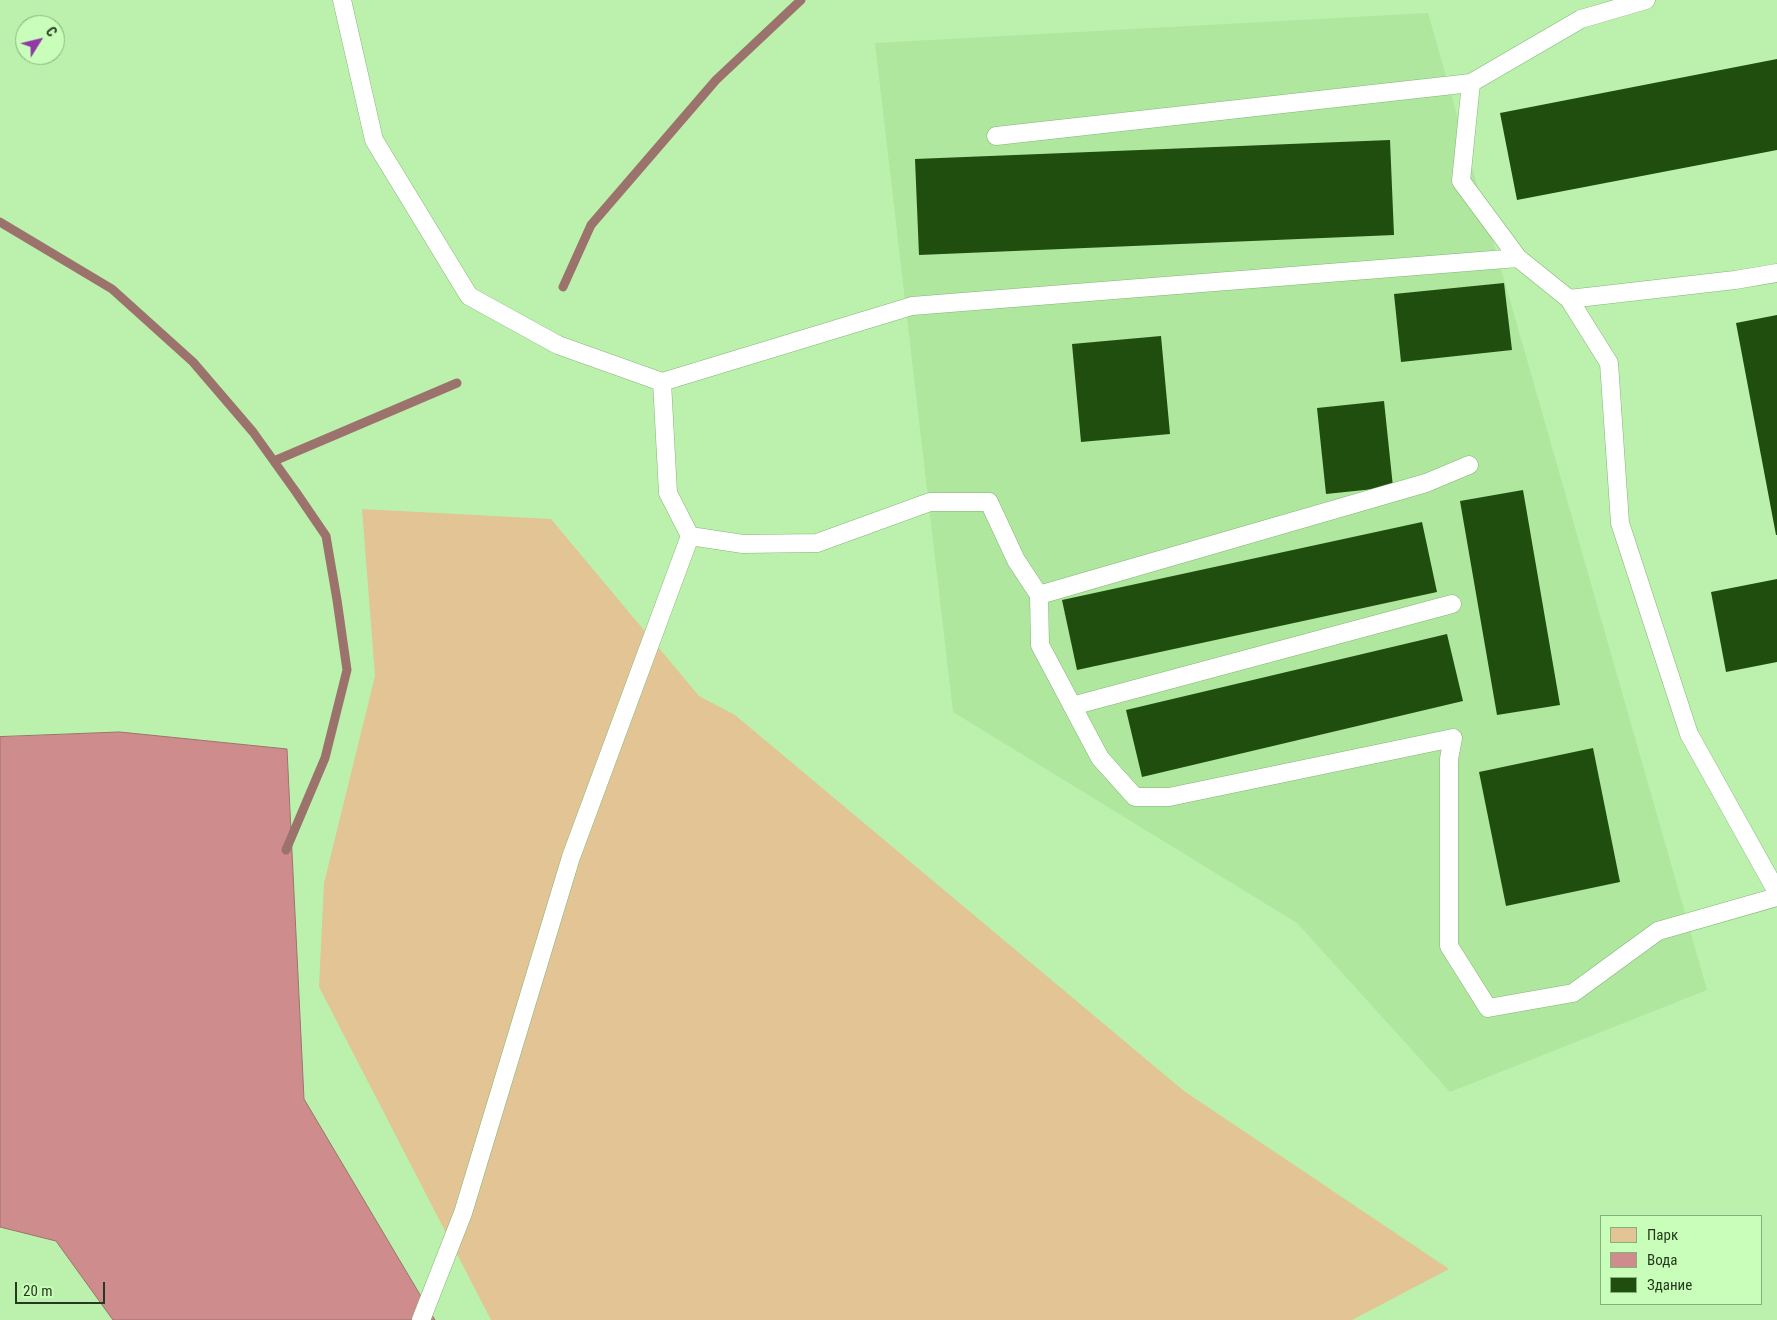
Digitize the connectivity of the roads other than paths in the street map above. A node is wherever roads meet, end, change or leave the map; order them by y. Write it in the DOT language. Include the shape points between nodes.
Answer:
graph roads {
  1 [pos="342,0"];
  2 [pos="1646,0"];
  3 [pos="1471,83"];
  4 [pos="996,136"];
  5 [pos="1518,258"];
  6 [pos="1777,273"];
  7 [pos="1569,299"];
  8 [pos="662,382"];
  9 [pos="1469,465"];
  10 [pos="690,536"];
  11 [pos="1039,595"];
  12 [pos="1452,604"];
  13 [pos="1072,706"];
  14 [pos="1777,892"];
  15 [pos="1777,897"];
  16 [pos="421,1320"];
  1 -- 8 [label="lane" via="374,140 468,296 558,345"];
  2 -- 3 [label="lane" via="1581,19"];
  3 -- 4 [label="lane"];
  3 -- 5 [label="lane" via="1461,181"];
  5 -- 7 [label="lane"];
  5 -- 8 [label="lane" via="912,306"];
  6 -- 7 [label="lane"];
  7 -- 14 [label="lane" via="1609,363 1620,523 1689,734"];
  8 -- 10 [label="lane" via="668,492"];
  9 -- 11 [label="lane" via="1426,483"];
  10 -- 11 [label="lane" via="743,544 817,543 930,502 989,502 1016,560"];
  10 -- 16 [label="lane" via="571,857 463,1213"];
  11 -- 13 [label="lane" via="1040,645"];
  12 -- 13 [label="lane"];
  13 -- 15 [label="lane" via="1100,758 1135,797 1169,797 1452,738 1449,759 1449,946 1488,1008 1572,993 1658,931"];
}
